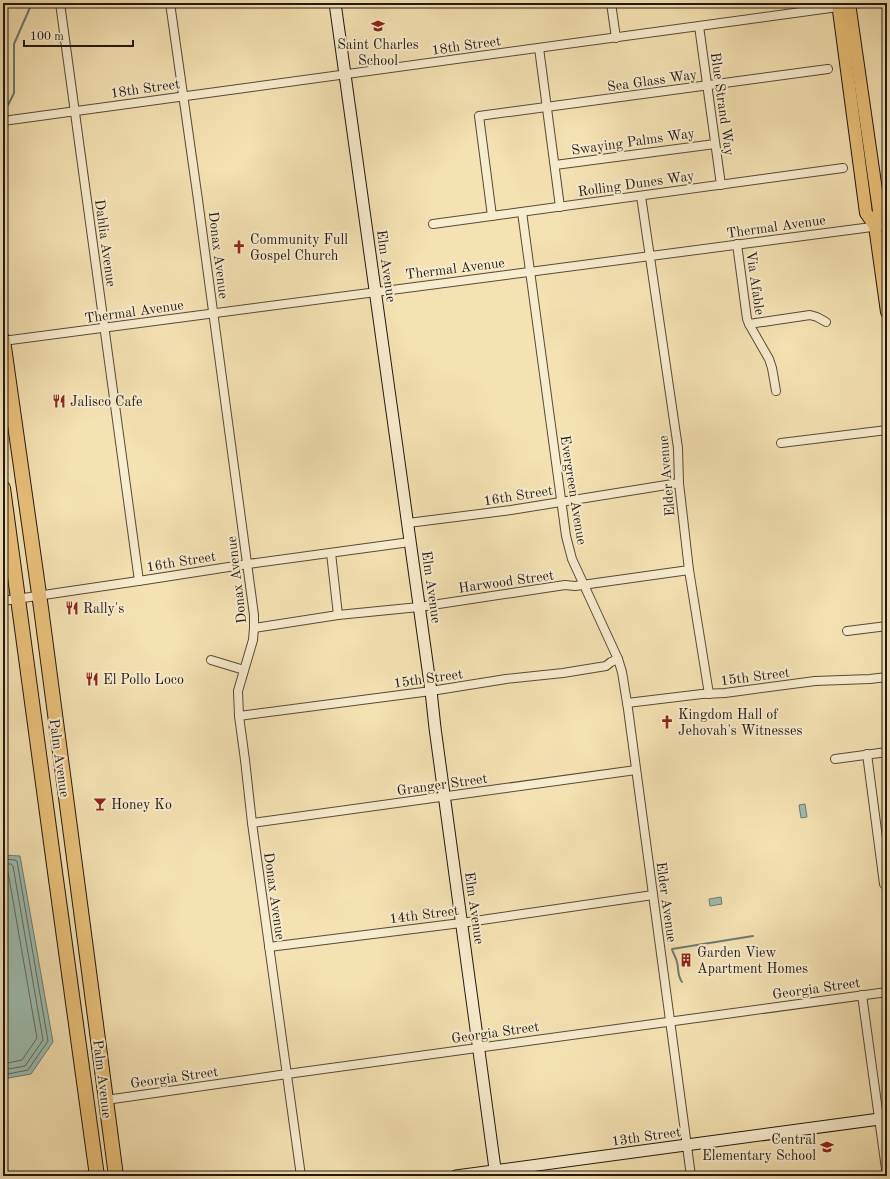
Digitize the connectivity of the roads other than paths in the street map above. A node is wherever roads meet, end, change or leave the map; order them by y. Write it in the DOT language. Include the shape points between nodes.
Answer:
graph roads {
  1 [pos="60,3"];
  2 [pos="170,3"];
  3 [pos="335,3"];
  4 [pos="611,3"];
  5 [pos="844,5"];
  6 [pos="699,26"];
  7 [pos="616,38"];
  8 [pos="539,48"];
  9 [pos="828,69"];
  10 [pos="345,74"];
  11 [pos="707,85"];
  12 [pos="182,96"];
  13 [pos="547,107"];
  14 [pos="75,111"];
  15 [pos="3,121"];
  16 [pos="715,144"];
  17 [pos="554,165"];
  18 [pos="843,168"];
  19 [pos="721,185"];
  20 [pos="641,196"];
  21 [pos="560,206"];
  22 [pos="522,212"];
  23 [pos="492,216"];
  24 [pos="433,224"];
  25 [pos="881,226"];
  26 [pos="737,244"];
  27 [pos="650,256"];
  28 [pos="529,272"];
  29 [pos="375,292"];
  30 [pos="887,311"];
  31 [pos="213,314"];
  32 [pos="826,322"];
  33 [pos="748,324"];
  34 [pos="105,328"];
  35 [pos="3,340"];
  36 [pos="776,391"];
  37 [pos="887,430"];
  38 [pos="781,443"];
  39 [pos="679,483"];
  40 [pos="3,488"];
  41 [pos="561,501"];
  42 [pos="408,523"];
  43 [pos="410,542"];
  44 [pos="331,553"];
  45 [pos="248,564"];
  46 [pos="689,570"];
  47 [pos="139,581"];
  48 [pos="583,584"];
  49 [pos="39,596"];
  50 [pos="19,599"];
  51 [pos="3,601"];
  52 [pos="419,606"];
  53 [pos="338,615"];
  54 [pos="887,626"];
  55 [pos="254,628"];
  56 [pos="848,631"];
  57 [pos="618,659"];
  58 [pos="211,660"];
  59 [pos="244,670"];
  60 [pos="887,676"];
  61 [pos="431,691"];
  62 [pos="709,694"];
  63 [pos="627,703"];
  64 [pos="239,716"];
  65 [pos="887,752"];
  66 [pos="867,754"];
  67 [pos="835,759"];
  68 [pos="636,770"];
  69 [pos="444,797"];
  70 [pos="252,822"];
  71 [pos="884,884"];
  72 [pos="653,895"];
  73 [pos="461,923"];
  74 [pos="269,947"];
  75 [pos="887,992"];
  76 [pos="862,995"];
  77 [pos="670,1022"];
  78 [pos="479,1048"];
  79 [pos="287,1074"];
  80 [pos="106,1100"];
  81 [pos="883,1119"];
  82 [pos="687,1145"];
  83 [pos="496,1173"];
  84 [pos="97,1176"];
  85 [pos="116,1176"];
  86 [pos="301,1176"];
  87 [pos="456,1176"];
  88 [pos="691,1176"];
  89 [pos="886,1176"];
  1 -- 14 [label="street, Dahlia Avenue"];
  2 -- 12 [label="street, Donax Avenue"];
  3 -- 10 [label="street, Elm Avenue"];
  4 -- 7 [label="street"];
  5 -- 6 [label="street, 18th Street"];
  5 -- 25 [label="main road"];
  6 -- 7 [label="street, 18th Street"];
  6 -- 11 [label="street, Blue Strand Way"];
  7 -- 8 [label="street, 18th Street"];
  8 -- 10 [label="street, 18th Street"];
  8 -- 13 [label="street"];
  9 -- 11 [label="street, Sea Glass Way"];
  10 -- 12 [label="street, 18th Street"];
  10 -- 29 [label="street, Elm Avenue"];
  11 -- 13 [label="street, Sea Glass Way"];
  11 -- 16 [label="street, Blue Strand Way"];
  12 -- 14 [label="street, 18th Street"];
  12 -- 31 [label="street, Donax Avenue"];
  13 -- 17 [label="street"];
  13 -- 23 [label="street, Sea Glass Way" via="479,116"];
  14 -- 15 [label="street, 18th Street"];
  14 -- 34 [label="street, Dahlia Avenue"];
  16 -- 17 [label="street, Swaying Palms Way"];
  16 -- 19 [label="street, Blue Strand Way"];
  17 -- 21 [label="street"];
  18 -- 19 [label="street, Rolling Dunes Way"];
  19 -- 20 [label="street, Rolling Dunes Way"];
  20 -- 21 [label="street, Rolling Dunes Way"];
  20 -- 27 [label="street, Elder Avenue"];
  21 -- 22 [label="street, Rolling Dunes Way"];
  22 -- 23 [label="street, Rolling Dunes Way"];
  22 -- 28 [label="street, Evergreen Avenue"];
  23 -- 24 [label="street, Rolling Dunes Way"];
  25 -- 26 [label="street, Thermal Avenue"];
  25 -- 30 [label="main road"];
  26 -- 27 [label="street, Thermal Avenue"];
  26 -- 33 [label="street, Via Afable"];
  27 -- 28 [label="street, Thermal Avenue"];
  27 -- 39 [label="street, Elder Avenue" via="678,448"];
  28 -- 29 [label="street, Thermal Avenue"];
  28 -- 41 [label="street, Evergreen Avenue"];
  29 -- 31 [label="street, Thermal Avenue"];
  29 -- 42 [label="street, Elm Avenue"];
  31 -- 34 [label="street, Thermal Avenue"];
  31 -- 45 [label="street, Donax Avenue"];
  32 -- 33 [label="street" via="810,315"];
  33 -- 36 [label="street, Via Afable" via="769,359"];
  34 -- 35 [label="street, Thermal Avenue"];
  34 -- 47 [label="street, Dahlia Avenue"];
  35 -- 49 [label="highway, Palm Avenue"];
  37 -- 38 [label="street"];
  39 -- 41 [label="street, 16th Street"];
  39 -- 46 [label="street, Elder Avenue"];
  40 -- 50 [label="highway, Palm Avenue"];
  41 -- 42 [label="street, 16th Street"];
  41 -- 48 [label="street, Evergreen Avenue" via="572,559"];
  42 -- 43 [label="street, Elm Avenue"];
  43 -- 44 [label="street, 16th Street"];
  43 -- 52 [label="street, Elm Avenue"];
  44 -- 45 [label="street, 16th Street"];
  44 -- 53 [label="street"];
  45 -- 47 [label="street, 16th Street"];
  45 -- 55 [label="street, Donax Avenue"];
  46 -- 48 [label="street, Harwood Street"];
  46 -- 62 [label="street, Elder Avenue"];
  47 -- 49 [label="street, 16th Street"];
  48 -- 52 [label="street, Harwood Street"];
  48 -- 57 [label="street, Evergreen Avenue"];
  49 -- 50 [label="street, 16th Street"];
  49 -- 80 [label="highway, Palm Avenue"];
  50 -- 51 [label="street, 16th Street"];
  50 -- 84 [label="highway, Palm Avenue" via="42,785"];
  52 -- 53 [label="street, Harwood Street"];
  52 -- 61 [label="street, Elm Avenue"];
  53 -- 55 [label="street, Harwood Street"];
  54 -- 56 [label="street"];
  55 -- 59 [label="street, Donax Avenue"];
  57 -- 61 [label="street, 15th Street" via="606,666"];
  57 -- 63 [label="street, Evergreen Avenue"];
  58 -- 59 [label="street"];
  59 -- 64 [label="street, Donax Avenue" via="238,691"];
  60 -- 62 [label="street, 15th Street" via="814,681"];
  61 -- 64 [label="street, 15th Street"];
  61 -- 69 [label="street, Elm Avenue"];
  62 -- 63 [label="street, 15th Street"];
  63 -- 68 [label="street, Elder Avenue"];
  64 -- 70 [label="street, Donax Avenue"];
  65 -- 66 [label="street"];
  66 -- 67 [label="street"];
  66 -- 71 [label="street"];
  68 -- 69 [label="street, Granger Street"];
  68 -- 72 [label="street, Elder Avenue"];
  69 -- 70 [label="street, Granger Street"];
  69 -- 73 [label="street, Elm Avenue"];
  70 -- 74 [label="street, Donax Avenue"];
  72 -- 73 [label="street, 14th Street"];
  72 -- 77 [label="street, Elder Avenue"];
  73 -- 74 [label="street, 14th Street"];
  73 -- 78 [label="street, Elm Avenue"];
  74 -- 79 [label="street, Donax Avenue"];
  75 -- 76 [label="street, Georgia Street"];
  76 -- 77 [label="street, Georgia Street"];
  76 -- 81 [label="street"];
  77 -- 78 [label="street, Georgia Street"];
  77 -- 82 [label="street, Elder Avenue"];
  78 -- 79 [label="street, Georgia Street"];
  78 -- 83 [label="street, Elm Avenue"];
  79 -- 80 [label="street, Georgia Street"];
  79 -- 86 [label="street, Donax Avenue"];
  80 -- 85 [label="highway, Palm Avenue"];
  81 -- 82 [label="street, 13th Street"];
  81 -- 89 [label="street"];
  82 -- 83 [label="street, 13th Street"];
  82 -- 88 [label="street, Elder Avenue"];
  83 -- 87 [label="street, 13th Street"];
}
